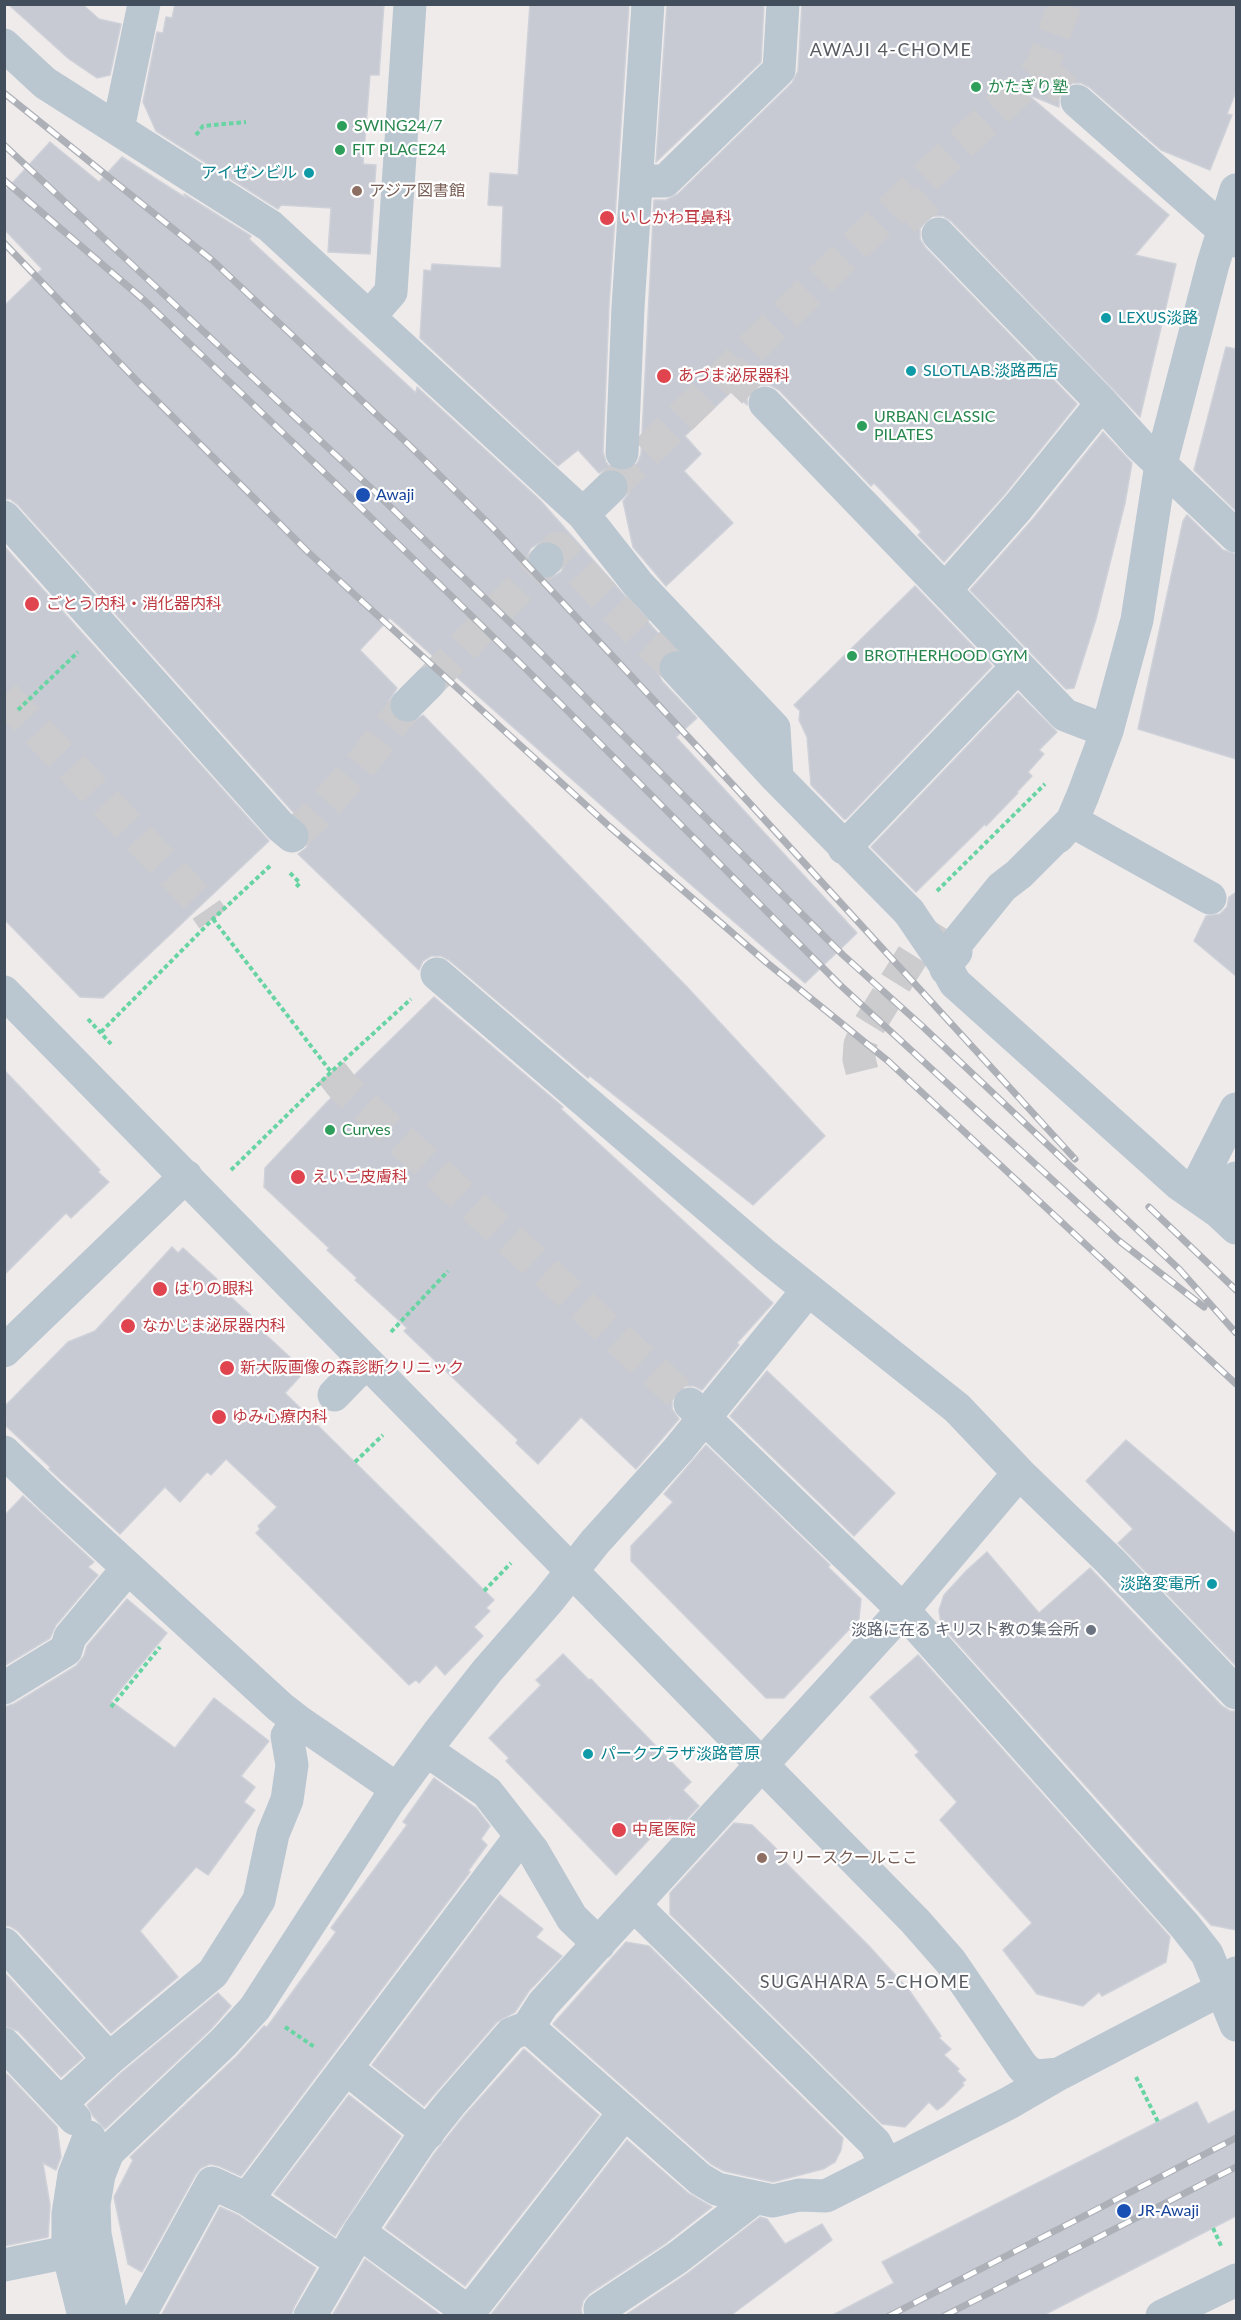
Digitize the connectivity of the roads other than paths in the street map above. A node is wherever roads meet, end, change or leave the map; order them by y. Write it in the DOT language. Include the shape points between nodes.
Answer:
graph roads {
  1 [pos="144,4"];
  2 [pos="410,4"];
  3 [pos="648,4"];
  4 [pos="783,4"];
  5 [pos="4,45"];
  6 [pos="1077,101"];
  7 [pos="118,129"];
  8 [pos="637,181"];
  9 [pos="1236,190"];
  10 [pos="938,234"];
  11 [pos="1230,236"];
  12 [pos="369,317"];
  13 [pos="765,403"];
  14 [pos="1102,403"];
  15 [pos="622,453"];
  16 [pos="1161,464"];
  17 [pos="611,487"];
  18 [pos="583,514"];
  19 [pos="4,517"];
  20 [pos="1236,536"];
  21 [pos="945,590"];
  22 [pos="1018,666"];
  23 [pos="676,668"];
  24 [pos="1107,730"];
  25 [pos="777,778"];
  26 [pos="1078,808"];
  27 [pos="292,836"];
  28 [pos="844,848"];
  29 [pos="1209,898"];
  30 [pos="947,964"];
  31 [pos="437,974"];
  32 [pos="4,992"];
  33 [pos="1236,1109"];
  34 [pos="186,1176"];
  35 [pos="1236,1178"];
  36 [pos="1216,1211"];
  37 [pos="808,1290"];
  38 [pos="4,1351"];
  39 [pos="366,1362"];
  40 [pos="334,1395"];
  41 [pos="697,1410"];
  42 [pos="4,1452"];
  43 [pos="1019,1473"];
  44 [pos="128,1568"];
  45 [pos="572,1572"];
  46 [pos="903,1610"];
  47 [pos="4,1688"];
  48 [pos="1236,1694"];
  49 [pos="298,1721"];
  50 [pos="426,1750"];
  51 [pos="761,1764"];
  52 [pos="397,1790"];
  53 [pos="521,1836"];
  54 [pos="634,1905"];
  55 [pos="4,1944"];
  56 [pos="600,1944"];
  57 [pos="1229,1981"];
  58 [pos="1236,2025"];
  59 [pos="528,2027"];
  60 [pos="4,2044"];
  61 [pos="109,2060"];
  62 [pos="346,2069"];
  63 [pos="1059,2074"];
  64 [pos="61,2103"];
  65 [pos="624,2113"];
  66 [pos="428,2133"];
  67 [pos="99,2145"];
  68 [pos="886,2165"];
  69 [pos="755,2198"];
  70 [pos="247,2199"];
  71 [pos="359,2232"];
  72 [pos="68,2252"];
  73 [pos="341,2262"];
  74 [pos="4,2265"];
  75 [pos="1236,2280"];
  76 [pos="600,2309"];
  77 [pos="464,2315"];
  78 [pos="84,2316"];
  79 [pos="111,2316"];
  80 [pos="139,2316"];
  81 [pos="310,2316"];
  82 [pos="1162,2316"];
  1 -- 7 [label="street"];
  2 -- 12 [label="street" via="391,292"];
  3 -- 8 [label="street"];
  4 -- 8 [label="street" via="779,70 665,181"];
  5 -- 7 [label="street" via="45,83"];
  6 -- 11 [label="street"];
  7 -- 12 [label="street" via="270,226"];
  8 -- 15 [label="street"];
  9 -- 11 [label="street"];
  10 -- 14 [label="street"];
  11 -- 16 [label="street" via="1213,264"];
  12 -- 18 [label="street"];
  13 -- 21 [label="street"];
  14 -- 16 [label="street"];
  14 -- 21 [label="street"];
  16 -- 20 [label="street"];
  16 -- 24 [label="street" via="1137,620"];
  17 -- 18 [label="street"];
  18 -- 25 [label="street" via="638,584 774,728"];
  19 -- 27 [label="street"];
  21 -- 22 [label="street"];
  22 -- 24 [label="street" via="1065,715"];
  22 -- 28 [label="street"];
  23 -- 25 [label="street"];
  24 -- 26 [label="street"];
  25 -- 28 [label="street"];
  26 -- 29 [label="street"];
  26 -- 30 [label="street" via="1002,887 955,945"];
  28 -- 30 [label="street, bridge" via="921,903"];
  30 -- 36 [label="street" via="955,983"];
  31 -- 37 [label="street"];
  32 -- 34 [label="street"];
  33 -- 36 [label="street"];
  34 -- 38 [label="street"];
  34 -- 39 [label="street"];
  35 -- 36 [label="street"];
  37 -- 41 [label="street"];
  37 -- 43 [label="street" via="957,1408"];
  39 -- 40 [label="street"];
  39 -- 45 [label="street"];
  41 -- 45 [label="street"];
  41 -- 46 [label="street"];
  42 -- 44 [label="street"];
  43 -- 46 [label="street"];
  43 -- 48 [label="street" via="1110,1561"];
  44 -- 47 [label="street" via="70,1637 66,1650"];
  44 -- 49 [label="street"];
  45 -- 50 [label="street"];
  45 -- 51 [label="street"];
  46 -- 51 [label="street"];
  46 -- 57 [label="street" via="1185,1926"];
  49 -- 52 [label="street"];
  49 -- 61 [label="street" via="287,1736 292,1765 287,1800 273,1834 259,1900 213,1973"];
  50 -- 52 [label="street"];
  50 -- 53 [label="street" via="487,1792"];
  51 -- 54 [label="street"];
  51 -- 63 [label="street" via="939,1948 1022,2066 1037,2076"];
  52 -- 67 [label="street" via="255,2008 224,2042"];
  53 -- 56 [label="street" via="572,1918"];
  53 -- 62 [label="street"];
  54 -- 56 [label="street"];
  54 -- 68 [label="street" via="875,2143"];
  55 -- 61 [label="street"];
  56 -- 59 [label="street" via="543,2004"];
  57 -- 58 [label="street"];
  57 -- 63 [label="street"];
  59 -- 65 [label="street"];
  59 -- 66 [label="street" via="511,2034"];
  60 -- 64 [label="street"];
  61 -- 64 [label="street"];
  62 -- 66 [label="street"];
  62 -- 70 [label="street"];
  63 -- 68 [label="street"];
  64 -- 67 [label="street"];
  65 -- 69 [label="street" via="700,2179 717,2189"];
  65 -- 77 [label="street"];
  66 -- 71 [label="street"];
  67 -- 72 [label="street" via="74,2175"];
  67 -- 79 [label="street" via="95,2234"];
  68 -- 69 [label="street" via="826,2196 773,2201"];
  69 -- 76 [label="street" via="677,2258"];
  70 -- 73 [label="street"];
  70 -- 80 [label="street" via="212,2183"];
  71 -- 73 [label="street"];
  71 -- 77 [label="street" via="459,2305"];
  72 -- 74 [label="street"];
  72 -- 78 [label="street"];
  73 -- 81 [label="street"];
  75 -- 82 [label="street"];
}
